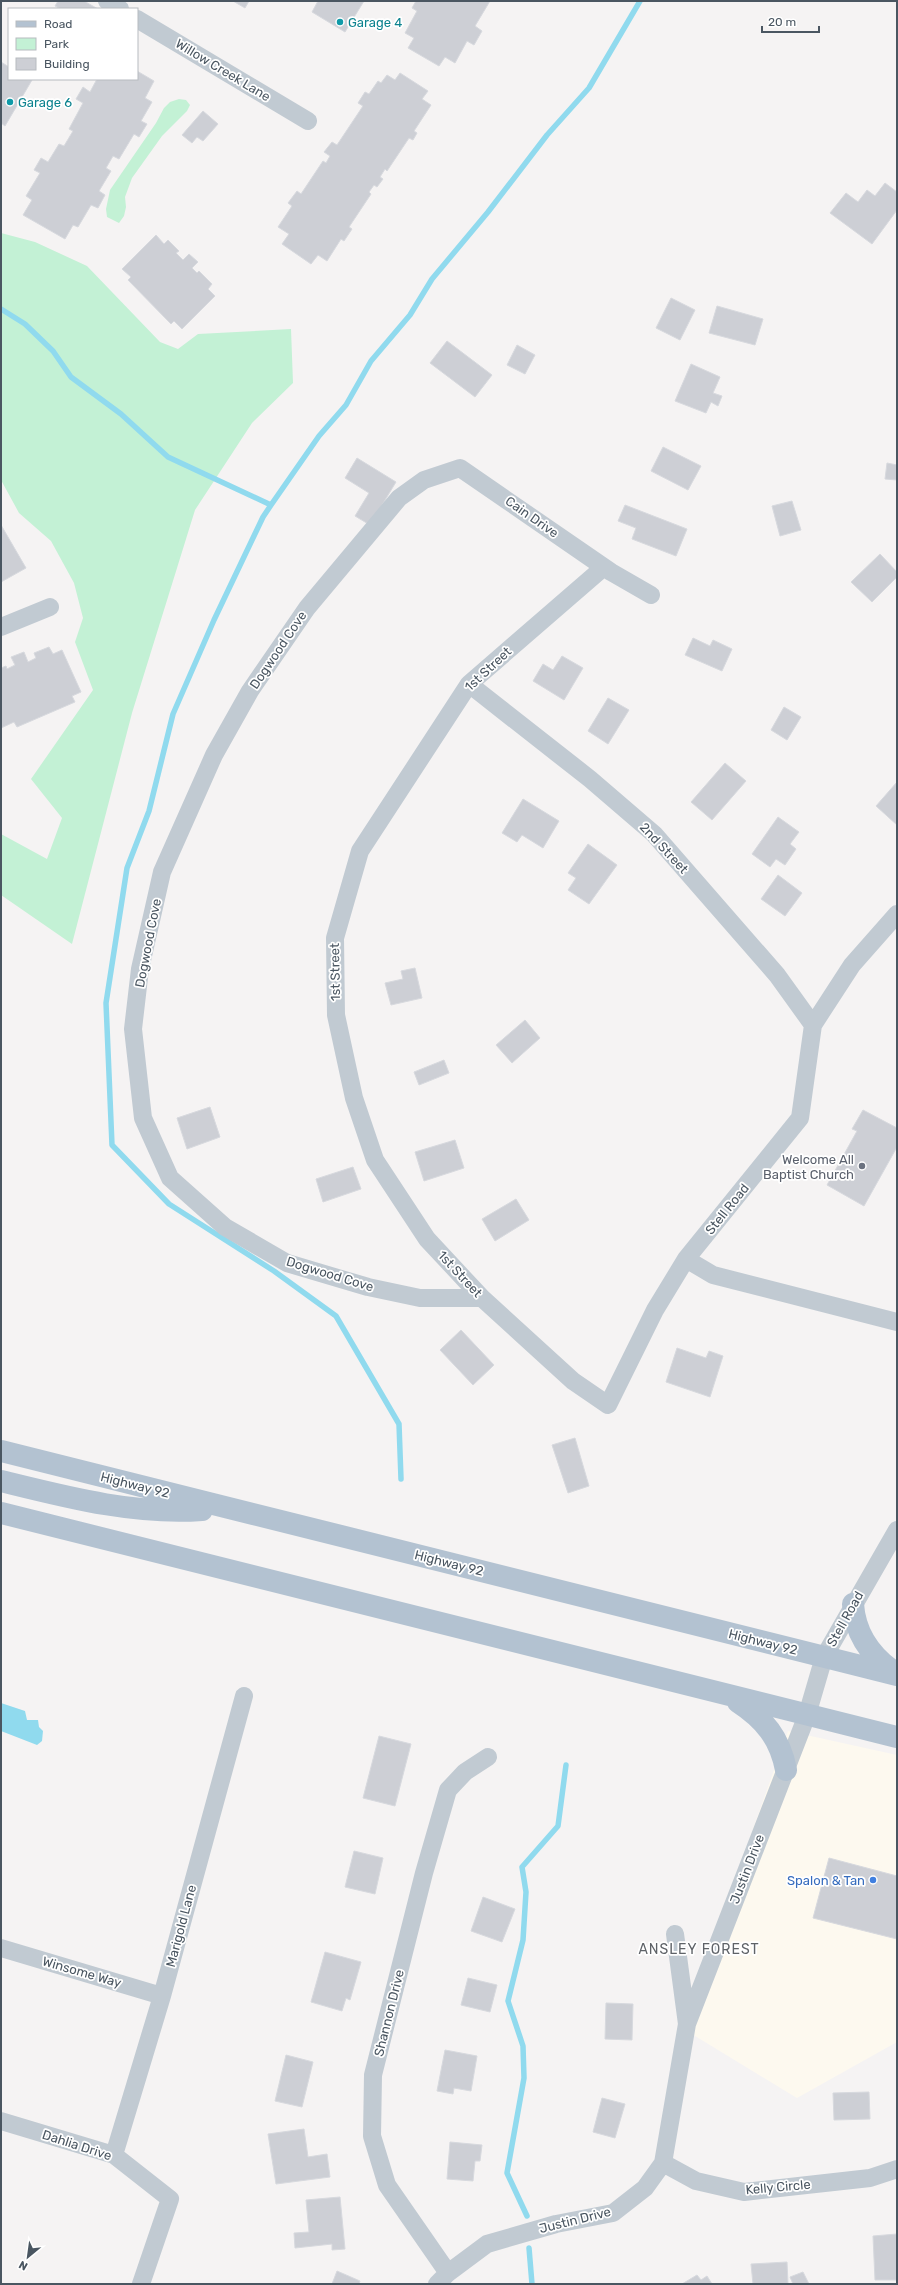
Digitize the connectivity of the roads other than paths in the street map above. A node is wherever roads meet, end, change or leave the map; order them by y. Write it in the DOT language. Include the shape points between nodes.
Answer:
graph roads {
  1 [pos="107,1"];
  2 [pos="118,8"];
  3 [pos="138,20"];
  4 [pos="308,121"];
  5 [pos="460,468"];
  6 [pos="604,567"];
  7 [pos="651,595"];
  8 [pos="50,607"];
  9 [pos="1,627"];
  10 [pos="469,684"];
  11 [pos="897,914"];
  12 [pos="813,1025"];
  13 [pos="686,1259"];
  14 [pos="482,1298"];
  15 [pos="897,1322"];
  16 [pos="608,1405"];
  17 [pos="1,1451"];
  18 [pos="1,1481"];
  19 [pos="227,1508"];
  20 [pos="1,1513"];
  21 [pos="897,1530"];
  22 [pos="853,1604"];
  23 [pos="824,1658"];
  24 [pos="897,1675"];
  25 [pos="723,1694"];
  26 [pos="244,1696"];
  27 [pos="807,1715"];
  28 [pos="897,1737"];
  29 [pos="488,1757"];
  30 [pos="786,1770"];
  31 [pos="675,1934"];
  32 [pos="1,1948"];
  33 [pos="162,1996"];
  34 [pos="687,2024"];
  35 [pos="1,2121"];
  36 [pos="114,2155"];
  37 [pos="663,2163"];
  38 [pos="897,2169"];
  39 [pos="443,2278"];
  40 [pos="141,2284"];
  1 -- 2 [label="street"];
  3 -- 4 [label="street, Willow Creek Lane"];
  5 -- 6 [label="street, Cain Drive"];
  5 -- 14 [label="street, Dogwood Cove" via="424,480 399,498 307,608 250,691 214,755 162,872 140,969 133,1029 142,1118 170,1178 225,1227 287,1263 368,1287 420,1298"];
  6 -- 7 [label="street"];
  6 -- 10 [label="street, 1st Street"];
  8 -- 9 [label="street"];
  10 -- 12 [label="street, 2nd Street" via="654,834 777,975"];
  10 -- 14 [label="street, 1st Street" via="360,850 335,938 336,1015 354,1098 375,1160 427,1239"];
  11 -- 12 [label="street, Stell Road" via="852,965"];
  12 -- 13 [label="street, Stell Road" via="800,1118"];
  13 -- 15 [label="street" via="713,1275"];
  13 -- 16 [label="street, Stell Road" via="655,1310"];
  14 -- 16 [label="street, 1st Street" via="572,1381"];
  17 -- 19 [label="main road, Highway 92"];
  18 -- 19 [label="main road" via="61,1496 122,1507 193,1511"];
  19 -- 23 [label="main road, Highway 92"];
  20 -- 25 [label="main road"];
  21 -- 22 [label="street, Stell Road"];
  22 -- 23 [label="street, Stell Road"];
  22 -- 24 [label="main road" via="856,1623 866,1645"];
  23 -- 24 [label="main road, Highway 92"];
  23 -- 27 [label="street, Stell Road"];
  25 -- 27 [label="main road"];
  25 -- 30 [label="main road" via="751,1710 764,1722 780,1746"];
  26 -- 33 [label="street, Marigold Lane"];
  27 -- 28 [label="main road"];
  27 -- 30 [label="street, Justin Drive"];
  29 -- 39 [label="street, Shannon Drive" via="465,1772 448,1790 424,1873 373,2075 372,2136 387,2185"];
  30 -- 34 [label="street, Justin Drive"];
  31 -- 34 [label="street, Justin Drive"];
  32 -- 33 [label="street, Winsome Way"];
  33 -- 36 [label="street, Marigold Lane"];
  34 -- 37 [label="street, Justin Drive"];
  35 -- 36 [label="street, Dahlia Drive"];
  36 -- 40 [label="street, Dahlia Drive" via="170,2199"];
  37 -- 38 [label="street, Kelly Circle" via="696,2181 744,2192 870,2178"];
  37 -- 39 [label="street, Justin Drive" via="645,2188 613,2213 556,2224 487,2244"];
}
